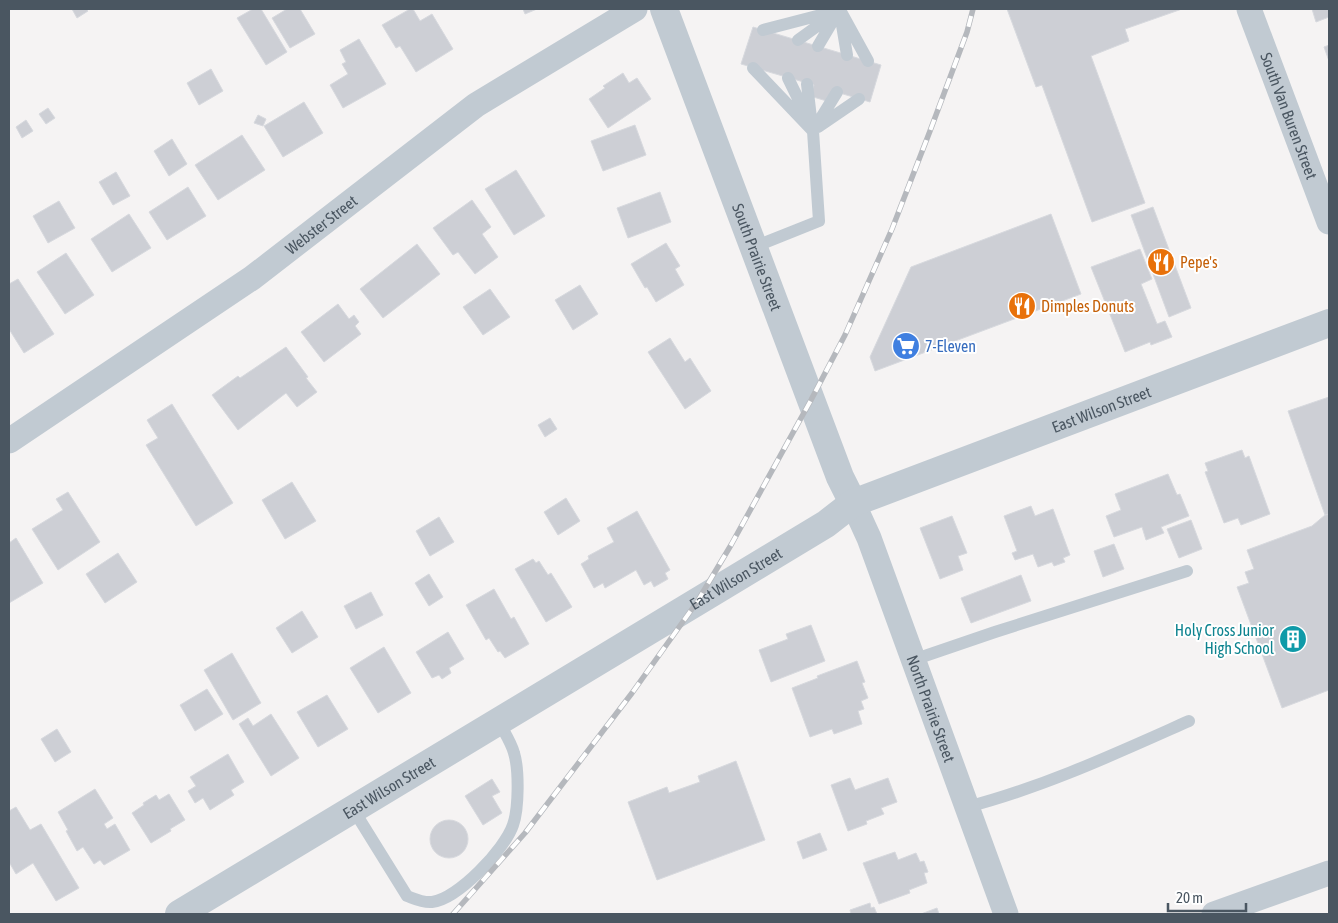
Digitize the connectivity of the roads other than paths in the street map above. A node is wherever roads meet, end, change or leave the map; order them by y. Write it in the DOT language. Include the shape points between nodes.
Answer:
graph roads {
  1 [pos="635,9"];
  2 [pos="664,9"];
  3 [pos="840,9"];
  4 [pos="1249,9"];
  5 [pos="763,30"];
  6 [pos="780,35"];
  7 [pos="798,40"];
  8 [pos="818,46"];
  9 [pos="847,55"];
  10 [pos="868,61"];
  11 [pos="753,68"];
  12 [pos="768,72"];
  13 [pos="788,78"];
  14 [pos="807,84"];
  15 [pos="837,92"];
  16 [pos="859,99"];
  17 [pos="813,130"];
  18 [pos="1329,222"];
  19 [pos="754,247"];
  20 [pos="1329,323"];
  21 [pos="9,441"];
  22 [pos="853,503"];
  23 [pos="1187,571"];
  24 [pos="913,660"];
  25 [pos="1189,721"];
  26 [pos="499,722"];
  27 [pos="967,807"];
  28 [pos="353,809"];
  29 [pos="1329,873"];
  30 [pos="179,914"];
  31 [pos="1006,914"];
  32 [pos="1214,914"];
  1 -- 21 [label="street, Webster Street" via="476,105 252,278"];
  2 -- 19 [label="street, South Prairie Street"];
  3 -- 5 [label="lane"];
  3 -- 6 [label="lane"];
  3 -- 7 [label="lane"];
  3 -- 8 [label="lane"];
  3 -- 9 [label="lane"];
  3 -- 10 [label="lane"];
  4 -- 18 [label="street, South Van Buren Street"];
  11 -- 17 [label="lane"];
  12 -- 17 [label="lane"];
  13 -- 17 [label="lane"];
  14 -- 17 [label="lane"];
  15 -- 17 [label="lane"];
  16 -- 17 [label="lane"];
  17 -- 19 [label="lane" via="819,221"];
  19 -- 22 [label="street, South Prairie Street" via="840,477"];
  20 -- 22 [label="street, East Wilson Street"];
  22 -- 24 [label="street, North Prairie Street"];
  22 -- 26 [label="street, East Wilson Street" via="826,524"];
  23 -- 24 [label="lane"];
  24 -- 27 [label="street, North Prairie Street"];
  25 -- 27 [label="lane" via="1092,763 1004,797"];
  26 -- 28 [label="street, East Wilson Street"];
  26 -- 28 [label="lane" via="514,753 518,787 513,825 503,843 474,878 450,895 434,902 422,902 406,896"];
  27 -- 31 [label="street, North Prairie Street"];
  28 -- 30 [label="street, East Wilson Street"];
  29 -- 32 [label="street"];
}
